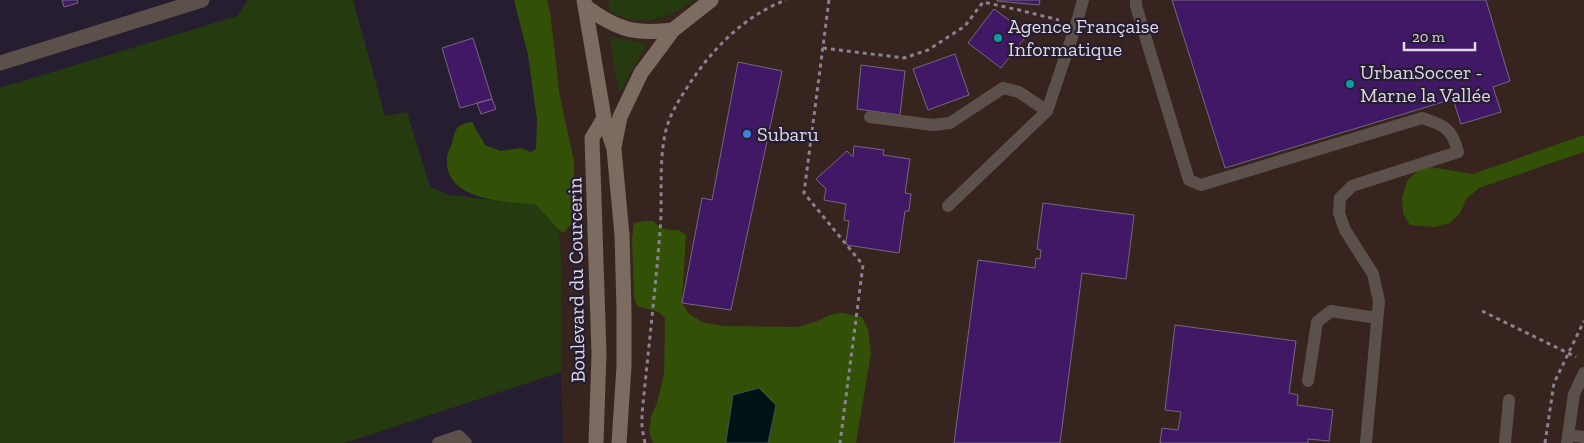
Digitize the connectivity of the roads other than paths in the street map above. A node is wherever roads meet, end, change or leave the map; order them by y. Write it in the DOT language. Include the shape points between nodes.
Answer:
graph roads {
  1 [pos="202,0"];
  2 [pos="711,0"];
  3 [pos="1083,0"];
  4 [pos="1136,0"];
  5 [pos="587,2"];
  6 [pos="673,30"];
  7 [pos="0,62"];
  8 [pos="1046,111"];
  9 [pos="870,117"];
  10 [pos="604,118"];
  11 [pos="614,149"];
  12 [pos="948,206"];
  13 [pos="1377,318"];
  14 [pos="1584,373"];
  15 [pos="1308,381"];
  16 [pos="1509,400"];
  17 [pos="1584,437"];
  18 [pos="1567,439"];
  19 [pos="438,443"];
  20 [pos="466,443"];
  21 [pos="596,443"];
  22 [pos="619,443"];
  23 [pos="1366,443"];
  24 [pos="1505,443"];
  1 -- 7 [label="street"];
  2 -- 6 [label="main road"];
  3 -- 8 [label="lane"];
  4 -- 13 [label="lane" via="1189,180 1201,186 1422,118 1443,125 1455,139 1458,152 1352,186 1340,198 1339,213 1345,230 1374,274 1379,301"];
  5 -- 6 [label="main road" via="605,21 619,27 651,33"];
  5 -- 10 [label="main road"];
  6 -- 11 [label="main road" via="630,94 620,117"];
  8 -- 9 [label="lane" via="1019,92 1002,88 950,123 933,125"];
  8 -- 12 [label="lane"];
  10 -- 11 [label="main road"];
  10 -- 21 [label="main road, Boulevard du Courcerin" via="592,138 599,354"];
  11 -- 22 [label="main road" via="622,235 624,309"];
  13 -- 15 [label="lane" via="1330,311 1317,322"];
  13 -- 23 [label="lane"];
  14 -- 18 [label="lane" via="1574,394"];
  16 -- 24 [label="lane"];
  17 -- 18 [label="lane"];
  19 -- 20 [label="lane" via="459,436"];
}
